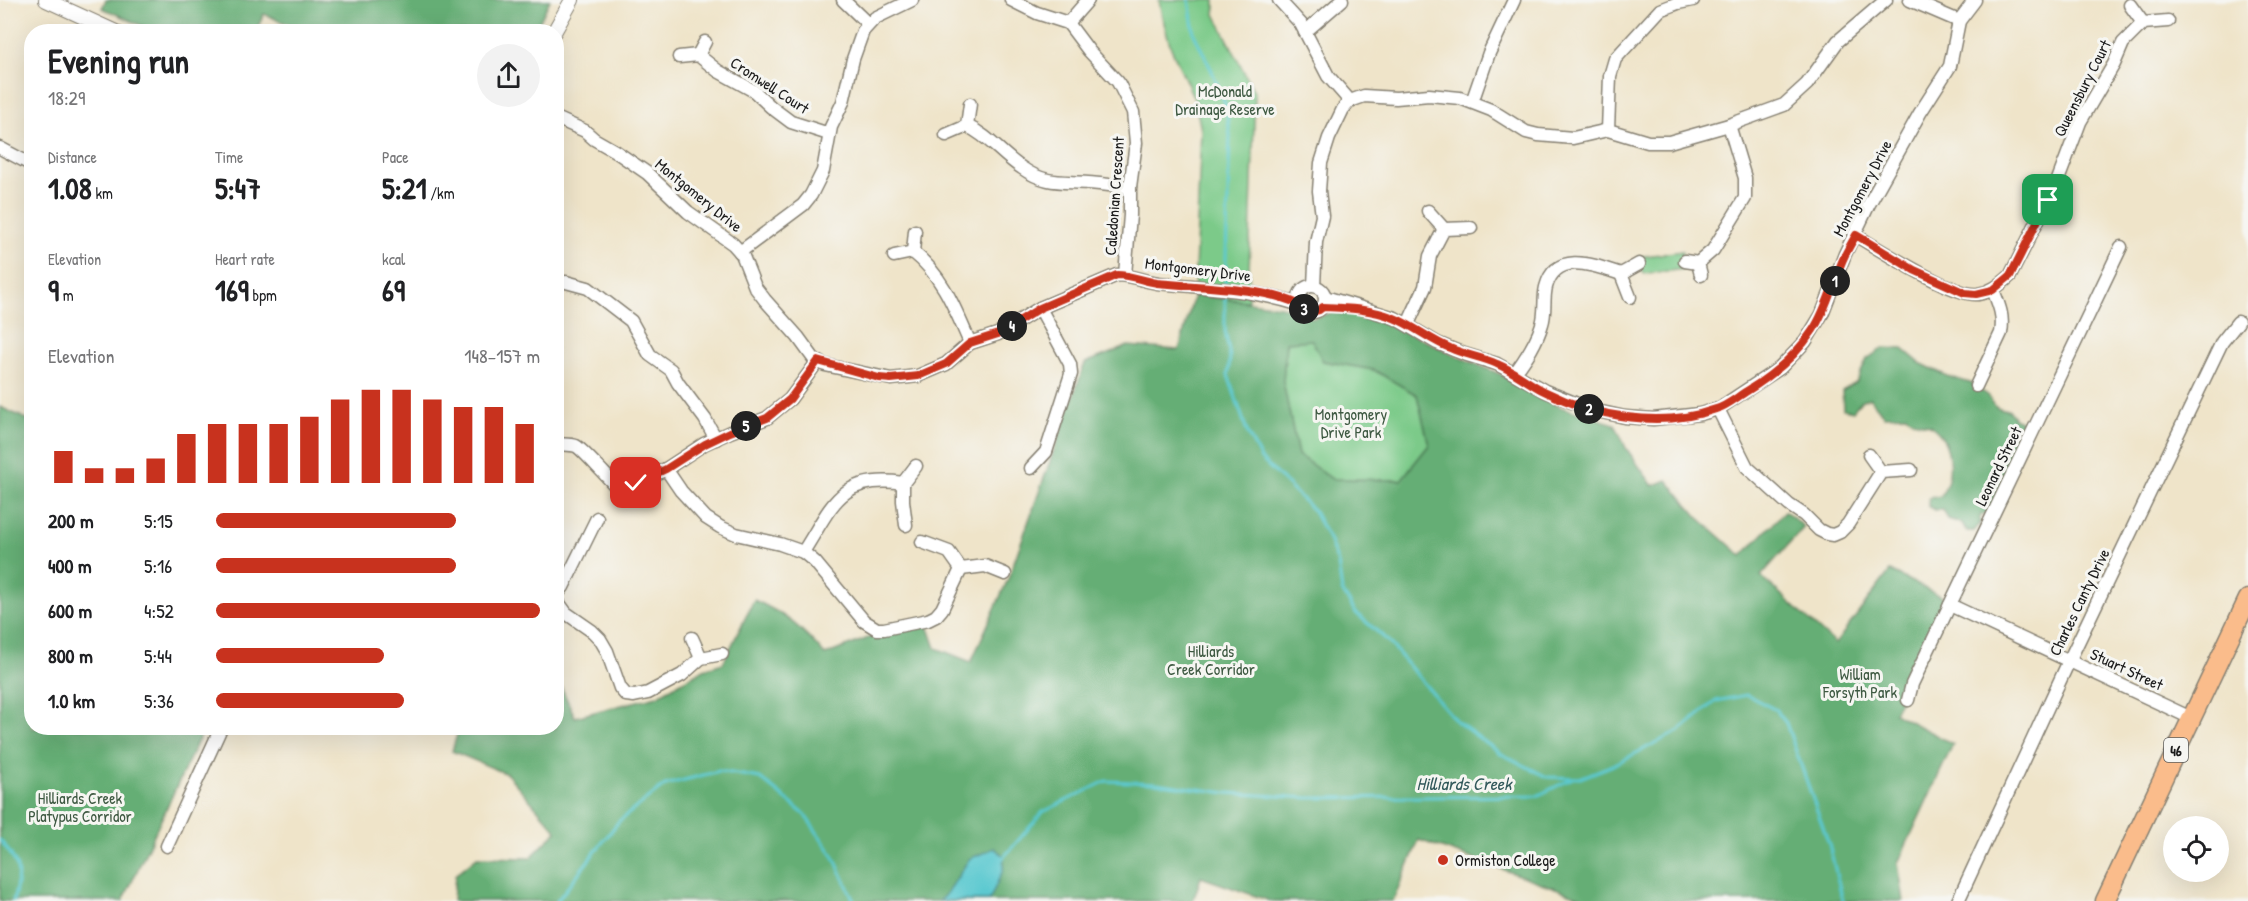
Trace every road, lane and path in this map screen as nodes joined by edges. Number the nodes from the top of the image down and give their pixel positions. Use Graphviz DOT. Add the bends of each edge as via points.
graph roads {
  1 [pos="46,0"];
  2 [pos="572,0"];
  3 [pos="843,0"];
  4 [pos="912,0"];
  5 [pos="1011,0"];
  6 [pos="1088,0"];
  7 [pos="1279,0"];
  8 [pos="1342,0"];
  9 [pos="1514,0"];
  10 [pos="1693,0"];
  11 [pos="1886,0"];
  12 [pos="1910,0"];
  13 [pos="1976,0"];
  14 [pos="2130,5"];
  15 [pos="1959,21"];
  16 [pos="2168,21"];
  17 [pos="1068,23"];
  18 [pos="2143,23"];
  19 [pos="98,24"];
  20 [pos="558,24"];
  21 [pos="868,24"];
  22 [pos="1305,32"];
  23 [pos="705,42"];
  24 [pos="698,55"];
  25 [pos="679,57"];
  26 [pos="1350,101"];
  27 [pos="1472,102"];
  28 [pos="970,104"];
  29 [pos="564,122"];
  30 [pos="1729,125"];
  31 [pos="967,126"];
  32 [pos="564,130"];
  33 [pos="1608,130"];
  34 [pos="830,134"];
  35 [pos="946,135"];
  36 [pos="594,139"];
  37 [pos="0,148"];
  38 [pos="24,161"];
  39 [pos="1130,187"];
  40 [pos="1428,212"];
  41 [pos="1471,228"];
  42 [pos="1444,229"];
  43 [pos="915,231"];
  44 [pos="1856,235"];
  45 [pos="2121,247"];
  46 [pos="740,252"];
  47 [pos="913,252"];
  48 [pos="894,256"];
  49 [pos="1639,264"];
  50 [pos="1695,267"];
  51 [pos="1621,274"];
  52 [pos="1125,275"];
  53 [pos="566,282"];
  54 [pos="1314,286"];
  55 [pos="1993,290"];
  56 [pos="1302,291"];
  57 [pos="1276,297"];
  58 [pos="1630,297"];
  59 [pos="1324,302"];
  60 [pos="1301,305"];
  61 [pos="1040,308"];
  62 [pos="2238,321"];
  63 [pos="1407,324"];
  64 [pos="970,343"];
  65 [pos="818,361"];
  66 [pos="1515,373"];
  67 [pos="1976,386"];
  68 [pos="1718,409"];
  69 [pos="716,439"];
  70 [pos="564,445"];
  71 [pos="1869,455"];
  72 [pos="916,466"];
  73 [pos="1032,468"];
  74 [pos="666,469"];
  75 [pos="1911,470"];
  76 [pos="1881,472"];
  77 [pos="903,483"];
  78 [pos="597,518"];
  79 [pos="906,525"];
  80 [pos="922,542"];
  81 [pos="803,552"];
  82 [pos="961,569"];
  83 [pos="1005,574"];
  84 [pos="564,585"];
  85 [pos="1950,605"];
  86 [pos="2246,607"];
  87 [pos="564,610"];
  88 [pos="692,638"];
  89 [pos="722,654"];
  90 [pos="701,658"];
  91 [pos="2069,661"];
  92 [pos="1908,700"];
  93 [pos="2191,718"];
  94 [pos="218,735"];
  95 [pos="167,846"];
  96 [pos="1958,901"];
  97 [pos="2105,901"];
  1 -- 19 [label="street"];
  2 -- 20 [label="street"];
  3 -- 21 [label="street"];
  4 -- 21 [label="street"];
  5 -- 17 [label="street"];
  6 -- 17 [label="street"];
  7 -- 22 [label="street"];
  8 -- 22 [label="street"];
  9 -- 27 [label="street"];
  10 -- 33 [label="street" via="1660,10 1615,59 1610,76"];
  11 -- 30 [label="street" via="1833,46 1793,98 1770,112"];
  12 -- 15 [label="street"];
  13 -- 15 [label="street, Montgomery Drive"];
  14 -- 18 [label="street"];
  15 -- 44 [label="street, Montgomery Drive" via="1950,66 1869,204"];
  16 -- 18 [label="street"];
  17 -- 39 [label="street, Caledonian Crescent" via="1118,82 1133,112 1136,143"];
  18 -- 55 [label="street, Queensbury Court" via="2123,43 2080,122 2058,180 2010,276"];
  21 -- 34 [label="street" via="856,46 843,102"];
  22 -- 26 [label="street" via="1328,76"];
  23 -- 24 [label="street"];
  24 -- 25 [label="street"];
  24 -- 34 [label="street, Cromwell Court" via="754,91 791,122"];
  26 -- 27 [label="street" via="1364,96 1429,95"];
  26 -- 54 [label="street" via="1329,138 1321,163 1322,216 1316,242"];
  27 -- 33 [label="street" via="1538,135 1573,138"];
  28 -- 31 [label="street"];
  29 -- 36 [label="street, Montgomery Drive"];
  30 -- 33 [label="street" via="1669,142 1648,142"];
  30 -- 50 [label="street" via="1745,178 1745,198 1713,250"];
  31 -- 35 [label="street"];
  31 -- 39 [label="street" via="989,139 1022,169 1045,180"];
  32 -- 36 [label="street, Montgomery Drive"];
  34 -- 46 [label="street" via="823,171 812,195"];
  36 -- 46 [label="street, Montgomery Drive" via="647,173 688,212"];
  37 -- 38 [label="street"];
  39 -- 52 [label="street, Caledonian Crescent"];
  40 -- 42 [label="street"];
  41 -- 42 [label="street"];
  42 -- 63 [label="street" via="1430,256 1425,287"];
  43 -- 47 [label="street"];
  44 -- 55 [label="street" via="1914,270 1965,293"];
  44 -- 68 [label="street, Montgomery Drive" via="1822,314 1805,342 1780,368"];
  45 -- 85 [label="street, Leonard Street"];
  46 -- 65 [label="street, Montgomery Drive" via="755,287"];
  47 -- 48 [label="street"];
  47 -- 64 [label="street" via="944,285"];
  49 -- 51 [label="street"];
  51 -- 58 [label="street"];
  51 -- 66 [label="street" via="1575,262 1557,270 1545,290 1543,322"];
  52 -- 57 [label="street, Montgomery Drive" via="1150,282"];
  52 -- 61 [label="street, Montgomery Drive" via="1098,282"];
  53 -- 69 [label="street" via="588,288 631,321 650,355 671,370"];
  54 -- 56 [label="street"];
  54 -- 59 [label="street" via="1319,288"];
  55 -- 67 [label="street" via="2002,314 2001,333"];
  56 -- 57 [label="street, Montgomery Drive"];
  56 -- 60 [label="street"];
  57 -- 60 [label="street, Montgomery Drive"];
  59 -- 60 [label="street" via="1319,310 1310,312"];
  59 -- 63 [label="street, Montgomery Drive"];
  61 -- 64 [label="street, Montgomery Drive" via="998,334"];
  61 -- 73 [label="street" via="1070,364 1071,374 1046,452"];
  62 -- 91 [label="street, Charles Canty Drive" via="2222,342"];
  63 -- 66 [label="street, Montgomery Drive" via="1437,343"];
  64 -- 65 [label="street, Montgomery Drive" via="946,364 905,378 879,378"];
  65 -- 69 [label="street" via="779,410"];
  66 -- 68 [label="street, Montgomery Drive" via="1559,398 1616,416 1667,418"];
  68 -- 76 [label="street" via="1747,467 1827,534 1840,532 1848,524"];
  69 -- 74 [label="street"];
  70 -- 74 [label="street" via="583,450 619,490"];
  71 -- 76 [label="street"];
  72 -- 77 [label="street"];
  74 -- 81 [label="street" via="693,506 720,527"];
  75 -- 76 [label="street"];
  77 -- 79 [label="street"];
  77 -- 81 [label="street" via="869,483 842,495 825,513"];
  78 -- 84 [label="street"];
  80 -- 82 [label="street" via="949,552"];
  81 -- 82 [label="street" via="864,621 884,629 936,616"];
  82 -- 83 [label="street" via="985,566"];
  85 -- 91 [label="street, Stuart Street"];
  85 -- 92 [label="street, Leonard Street"];
  86 -- 93 [label="main road, 46"];
  87 -- 90 [label="street" via="600,639 626,694 648,693 669,683"];
  88 -- 90 [label="street"];
  89 -- 90 [label="street"];
  91 -- 93 [label="street, Stuart Street"];
  91 -- 96 [label="street, Charles Canty Drive"];
  93 -- 97 [label="main road, 46"];
  94 -- 95 [label="street"];
}
